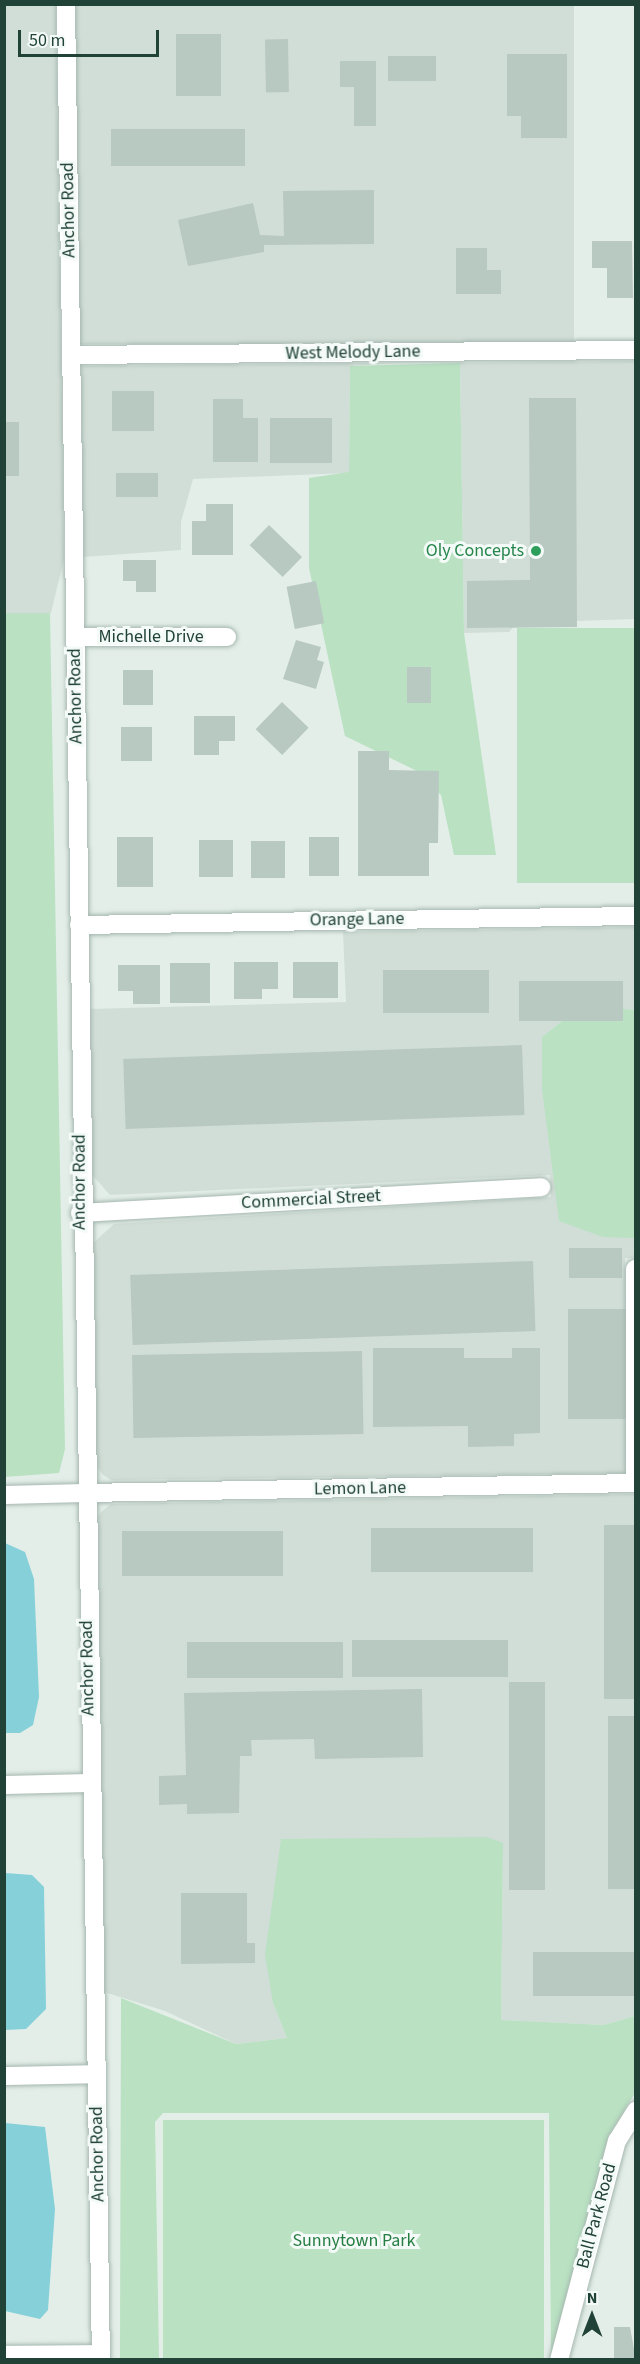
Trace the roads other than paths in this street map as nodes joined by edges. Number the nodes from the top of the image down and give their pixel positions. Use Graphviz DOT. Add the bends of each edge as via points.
graph roads {
  1 [pos="66,4"];
  2 [pos="636,350"];
  3 [pos="71,355"];
  4 [pos="75,637"];
  5 [pos="227,637"];
  6 [pos="636,916"];
  7 [pos="79,925"];
  8 [pos="541,1187"];
  9 [pos="80,1214"];
  10 [pos="635,1269"];
  11 [pos="635,1484"];
  12 [pos="85,1493"];
  13 [pos="4,1495"];
  14 [pos="90,1783"];
  15 [pos="4,1785"];
  16 [pos="96,2074"];
  17 [pos="4,2076"];
  18 [pos="636,2110"];
  19 [pos="4,2355"];
  20 [pos="101,2357"];
  21 [pos="559,2360"];
  1 -- 3 [label="street, Anchor Road"];
  2 -- 3 [label="street, West Melody Lane"];
  3 -- 4 [label="street, Anchor Road"];
  4 -- 5 [label="street, Michelle Drive"];
  4 -- 7 [label="street, Anchor Road"];
  6 -- 7 [label="street, Orange Lane"];
  7 -- 9 [label="street, Anchor Road"];
  8 -- 9 [label="street, Commercial Street"];
  9 -- 12 [label="street, Anchor Road"];
  10 -- 11 [label="street"];
  11 -- 12 [label="street, Lemon Lane"];
  12 -- 13 [label="street, Lemon Lane"];
  12 -- 14 [label="street, Anchor Road"];
  14 -- 15 [label="street"];
  14 -- 16 [label="street, Anchor Road"];
  16 -- 17 [label="street"];
  16 -- 20 [label="street, Anchor Road"];
  18 -- 21 [label="street, Ball Park Road" via="617,2141"];
  19 -- 20 [label="street"];
}
